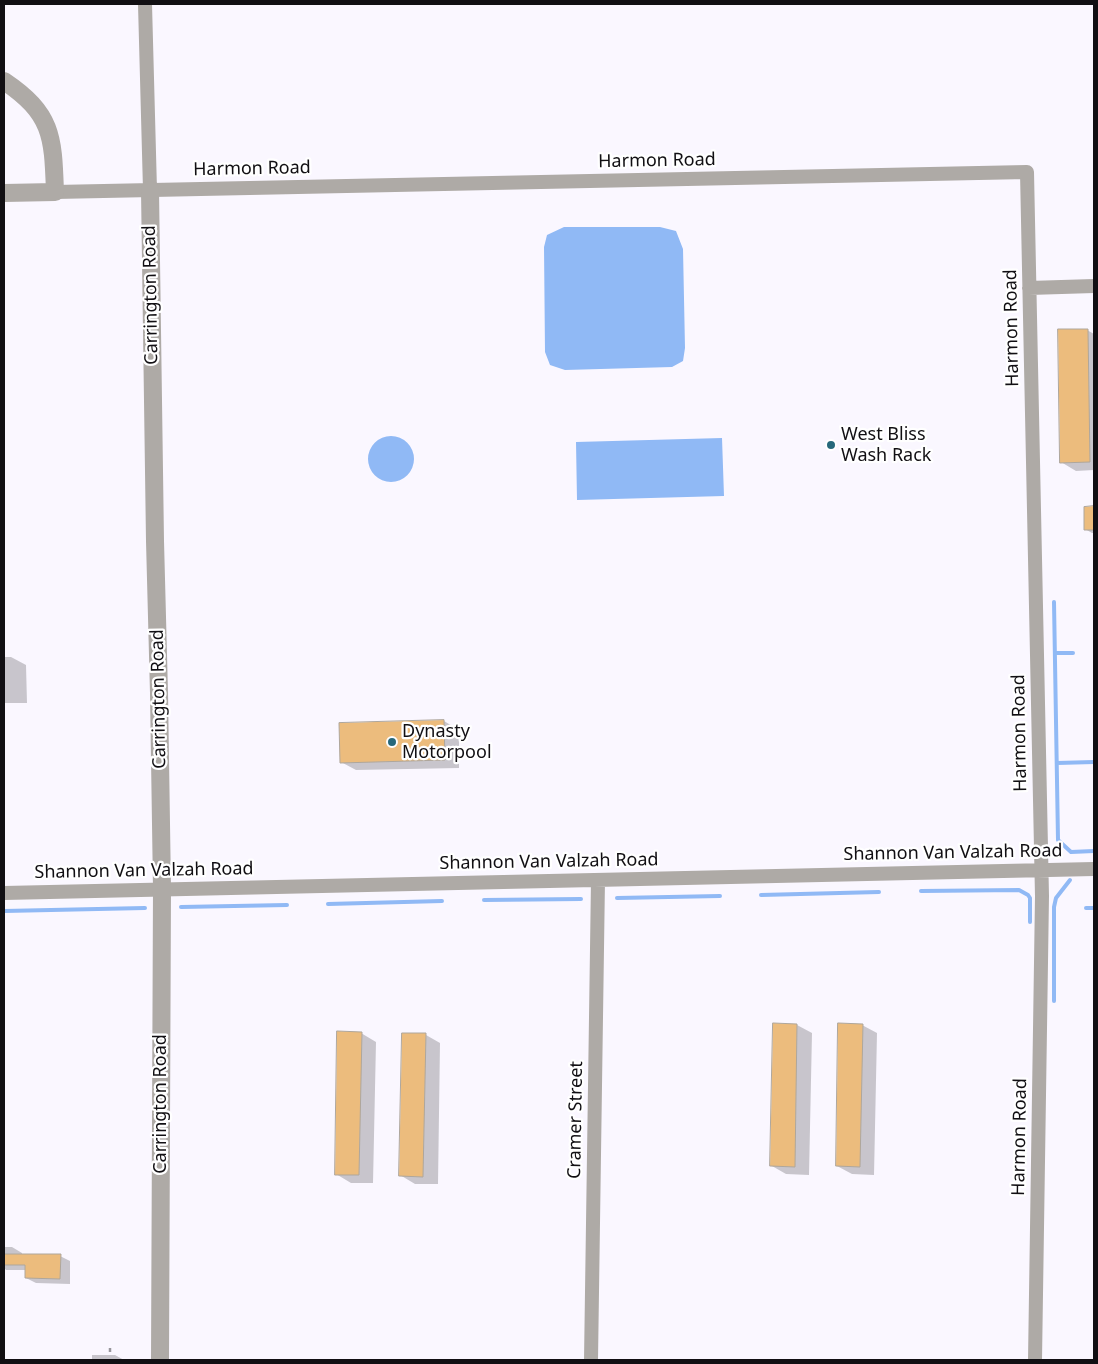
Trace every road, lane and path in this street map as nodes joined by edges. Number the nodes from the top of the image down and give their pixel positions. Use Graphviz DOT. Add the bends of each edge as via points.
graph roads {
  1 [pos="145,4"];
  2 [pos="4,81"];
  3 [pos="150,190"];
  4 [pos="55,192"];
  5 [pos="4,193"];
  6 [pos="1094,286"];
  7 [pos="1029,288"];
  8 [pos="1094,869"];
  9 [pos="1042,870"];
  10 [pos="598,880"];
  11 [pos="162,889"];
  12 [pos="4,893"];
  13 [pos="110,1348"];
  14 [pos="110,1353"];
  15 [pos="160,1360"];
  16 [pos="591,1360"];
  17 [pos="1034,1360"];
  1 -- 3 [label="street, Carrington Road"];
  2 -- 4 [label="street" via="32,104 47,126"];
  3 -- 4 [label="street"];
  3 -- 7 [label="street, Harmon Road" via="1027,172"];
  3 -- 11 [label="street, Carrington Road"];
  4 -- 5 [label="street"];
  6 -- 7 [label="street"];
  7 -- 9 [label="street, Harmon Road"];
  8 -- 9 [label="street, Shannon Van Valzah Road"];
  9 -- 10 [label="street, Shannon Van Valzah Road"];
  9 -- 17 [label="street, Harmon Road"];
  10 -- 11 [label="street, Shannon Van Valzah Road"];
  10 -- 16 [label="street, Cramer Street"];
  11 -- 12 [label="street, Shannon Van Valzah Road"];
  11 -- 15 [label="street, Carrington Road"];
  13 -- 14 [label="path"];
}
